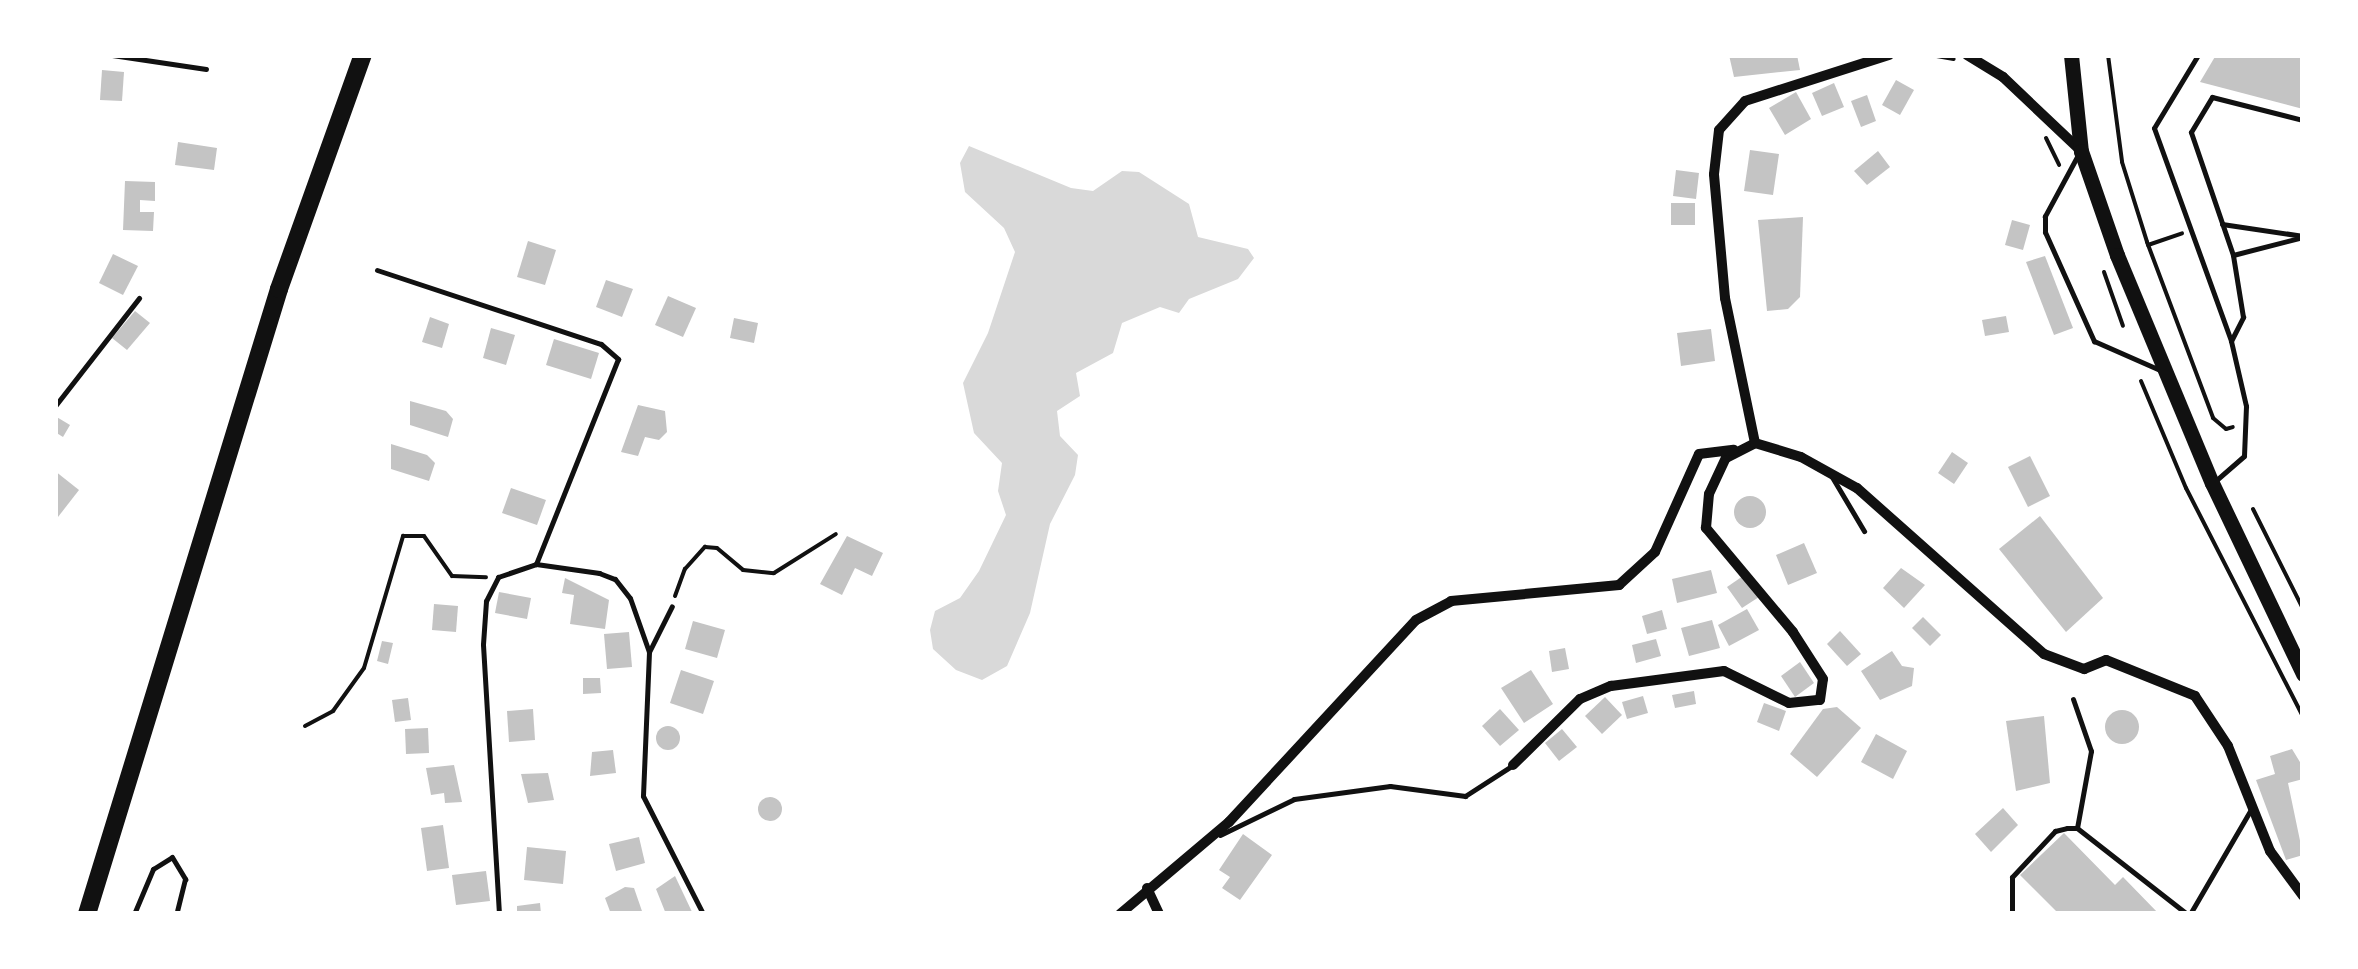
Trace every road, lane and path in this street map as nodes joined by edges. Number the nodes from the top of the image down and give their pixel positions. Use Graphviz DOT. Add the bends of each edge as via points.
graph roads {
  1 [pos="112,55"];
  2 [pos="363,55"];
  3 [pos="1889,55"];
  4 [pos="1968,55"];
  5 [pos="2072,55"];
  6 [pos="2108,55"];
  7 [pos="2198,55"];
  8 [pos="206,69"];
  9 [pos="2303,120"];
  10 [pos="2040,129"];
  11 [pos="2080,150"];
  12 [pos="2052,180"];
  13 [pos="2221,224"];
  14 [pos="2174,235"];
  15 [pos="2303,236"];
  16 [pos="2148,245"];
  17 [pos="2233,255"];
  18 [pos="377,270"];
  19 [pos="139,298"];
  20 [pos="2231,341"];
  21 [pos="2164,372"];
  22 [pos="2141,381"];
  23 [pos="55,406"];
  24 [pos="2236,424"];
  25 [pos="1755,443"];
  26 [pos="1735,450"];
  27 [pos="1828,470"];
  28 [pos="2212,483"];
  29 [pos="2253,509"];
  30 [pos="1864,531"];
  31 [pos="836,534"];
  32 [pos="536,564"];
  33 [pos="498,577"];
  34 [pos="672,606"];
  35 [pos="2303,609"];
  36 [pos="649,652"];
  37 [pos="2303,674"];
  38 [pos="2074,699"];
  39 [pos="2303,717"];
  40 [pos="306,726"];
  41 [pos="1513,765"];
  42 [pos="2253,807"];
  43 [pos="2078,828"];
  44 [pos="1200,849"];
  45 [pos="1147,888"];
  46 [pos="2303,896"];
  47 [pos="177,910"];
  48 [pos="87,914"];
  49 [pos="134,914"];
  50 [pos="498,914"];
  51 [pos="703,914"];
  52 [pos="1120,914"];
  53 [pos="1159,914"];
  54 [pos="2012,914"];
  55 [pos="2188,914"];
  1 -- 8 [label="lane"];
  2 -- 48 [label="highway" via="279,289"];
  3 -- 25 [label="street" via="1745,101 1719,130 1714,174 1725,298"];
  4 -- 11 [label="street" via="2004,77"];
  5 -- 11 [label="main road"];
  6 -- 16 [label="path" via="2122,162"];
  7 -- 20 [label="lane" via="2154,128"];
  9 -- 13 [label="lane" via="2208,99 2190,136"];
  10 -- 12 [label="path" via="2057,159"];
  11 -- 21 [label="main road"];
  11 -- 21 [label="lane" via="2045,216 2045,232 2094,340"];
  13 -- 15 [label="lane"];
  13 -- 17 [label="lane"];
  14 -- 16 [label="path"];
  15 -- 17 [label="lane"];
  16 -- 24 [label="path" via="2213,418 2226,429"];
  17 -- 20 [label="lane" via="2243,317"];
  18 -- 32 [label="lane" via="602,344 618,360"];
  19 -- 23 [label="lane"];
  20 -- 28 [label="lane" via="2248,445 2236,468"];
  21 -- 28 [label="main road"];
  22 -- 39 [label="path" via="2186,488"];
  25 -- 26 [label="street"];
  25 -- 27 [label="street"];
  26 -- 41 [label="street" via="1710,494 1706,528 1793,632 1823,680 1820,700 1789,703 1724,671 1611,686 1580,698"];
  26 -- 44 [label="street" via="1699,454 1655,552 1620,585 1451,600 1416,620"];
  27 -- 30 [label="lane"];
  27 -- 42 [label="street" via="1912,532 2044,654 2084,668 2106,660 2195,696 2228,746"];
  28 -- 37 [label="main road"];
  29 -- 35 [label="path"];
  31 -- 34 [label="path" via="774,573 742,570 717,548 706,547 685,569"];
  32 -- 33 [label="lane"];
  32 -- 36 [label="lane" via="570,565 615,579 630,598"];
  33 -- 40 [label="path" via="452,576 424,536 404,536 364,668 334,711"];
  33 -- 50 [label="lane" via="486,601 482,644"];
  34 -- 36 [label="lane"];
  36 -- 51 [label="lane" via="643,796"];
  38 -- 43 [label="lane" via="2091,750"];
  41 -- 44 [label="lane" via="1465,796 1390,786 1294,799"];
  42 -- 46 [label="street" via="2270,851"];
  42 -- 55 [label="lane"];
  43 -- 54 [label="lane" via="2054,831 2012,877"];
  43 -- 55 [label="lane"];
  44 -- 45 [label="street"];
  45 -- 52 [label="street"];
  45 -- 53 [label="street"];
  47 -- 49 [label="lane" via="185,879 172,857 153,869"];
}
